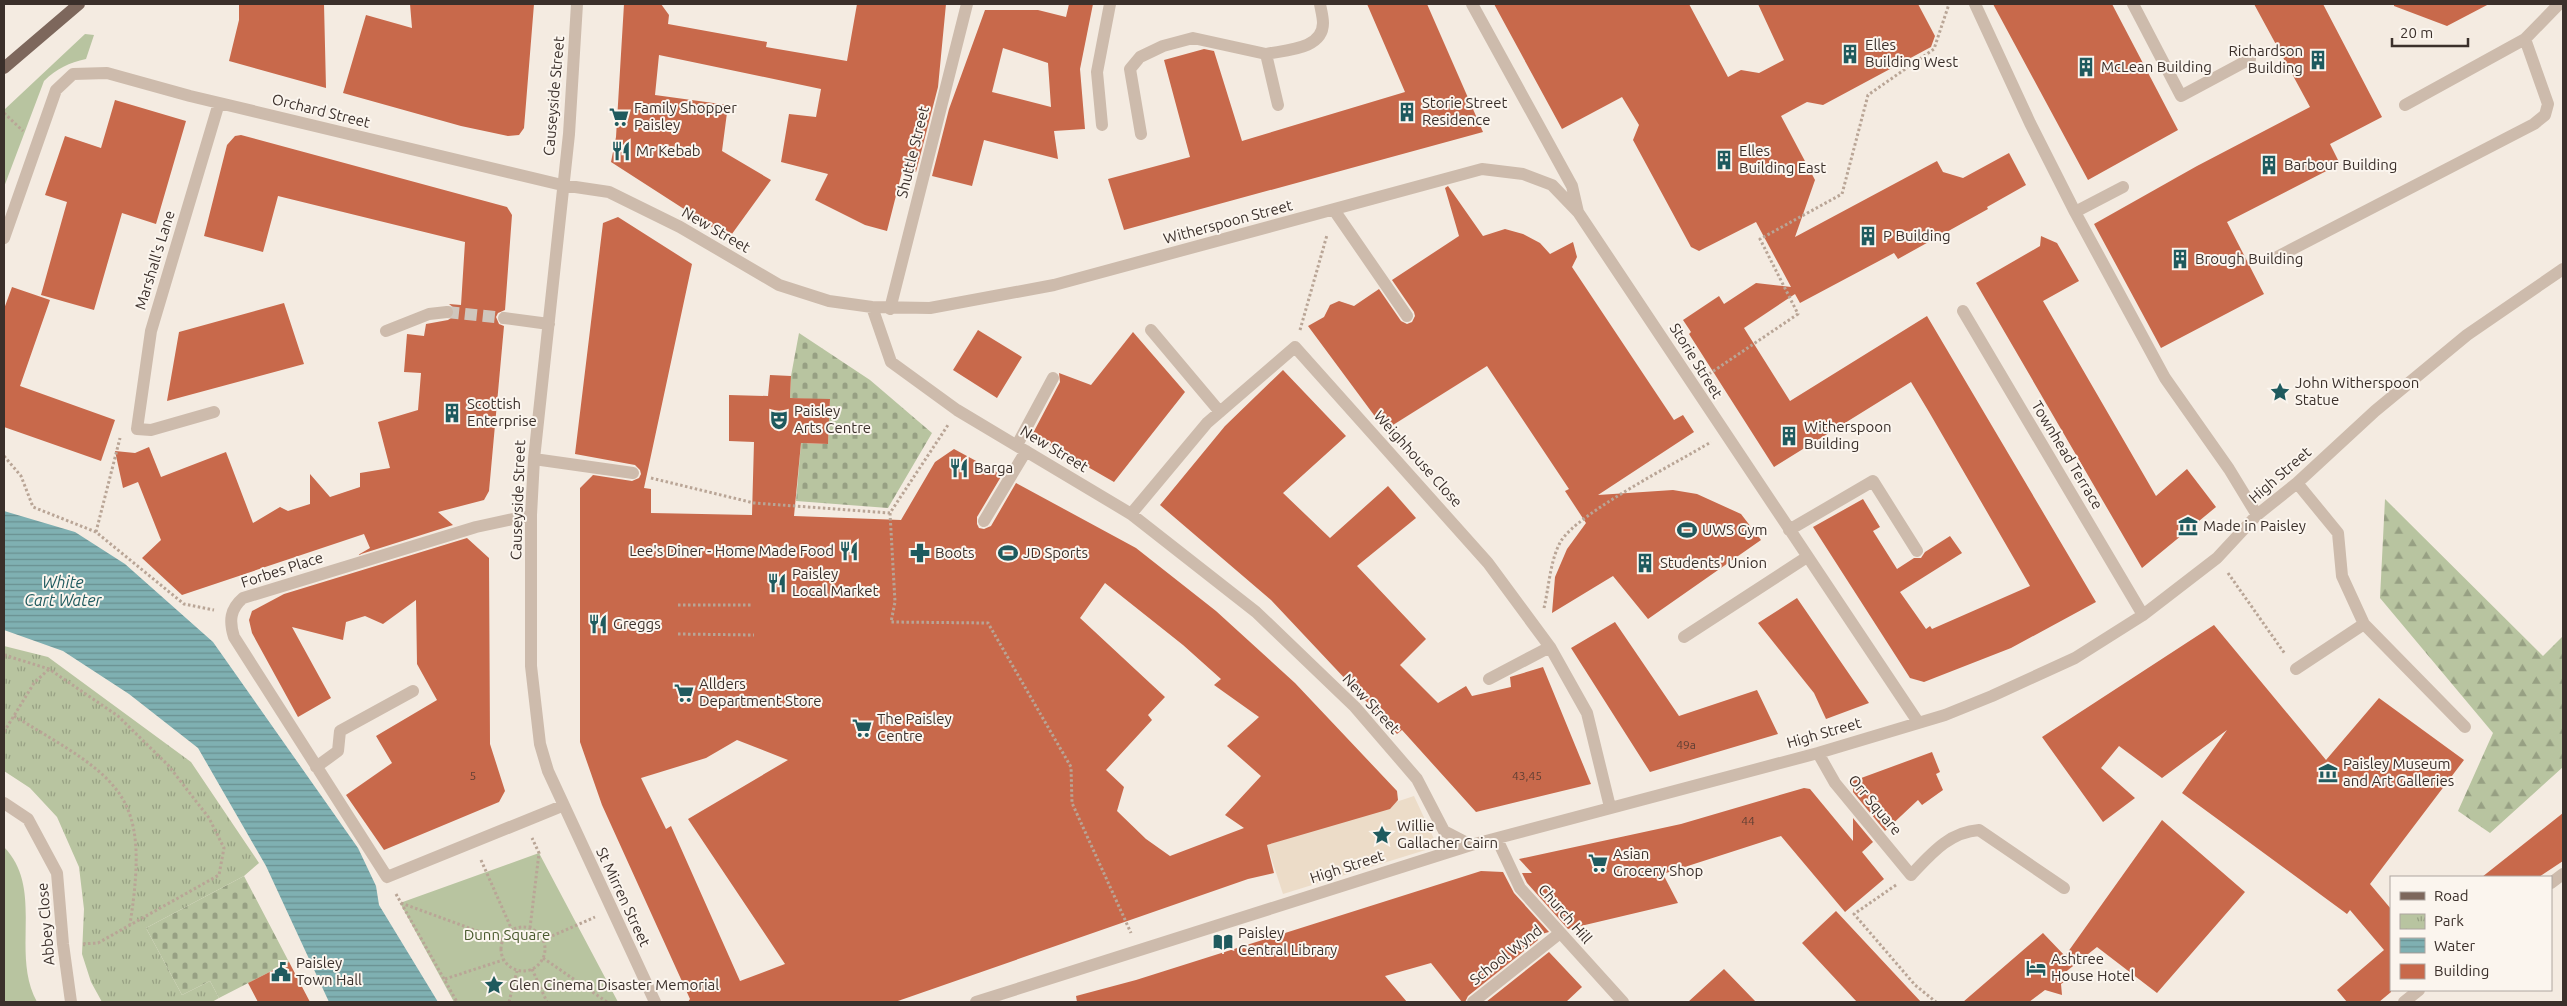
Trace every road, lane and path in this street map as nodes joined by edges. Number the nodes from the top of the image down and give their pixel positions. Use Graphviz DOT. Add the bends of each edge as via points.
graph roads {
  1 [pos="78,4"];
  2 [pos="577,4"];
  3 [pos="967,4"];
  4 [pos="1110,4"];
  5 [pos="1320,4"];
  6 [pos="1472,4"];
  7 [pos="1949,4"];
  8 [pos="1976,4"];
  9 [pos="2133,4"];
  10 [pos="2559,4"];
  11 [pos="2525,39"];
  12 [pos="1266,54"];
  13 [pos="2250,59"];
  14 [pos="4,68"];
  15 [pos="219,103"];
  16 [pos="1278,105"];
  17 [pos="2405,105"];
  18 [pos="1102,125"];
  19 [pos="1141,134"];
  20 [pos="562,186"];
  21 [pos="2123,187"];
  22 [pos="1334,210"];
  23 [pos="1578,212"];
  24 [pos="2075,212"];
  25 [pos="4,238"];
  26 [pos="2277,257"];
  27 [pos="2563,269"];
  28 [pos="872,307"];
  29 [pos="890,308"];
  30 [pos="1963,311"];
  31 [pos="447,312"];
  32 [pos="1407,316"];
  33 [pos="504,318"];
  34 [pos="549,324"];
  35 [pos="1151,330"];
  36 [pos="386,331"];
  37 [pos="1295,347"];
  38 [pos="1052,378"];
  39 [pos="1693,385"];
  40 [pos="957,410"];
  41 [pos="214,412"];
  42 [pos="1220,412"];
  43 [pos="137,429"];
  44 [pos="1724,434"];
  45 [pos="1022,448"];
  46 [pos="4,456"];
  47 [pos="534,459"];
  48 [pos="633,473"];
  49 [pos="2297,483"];
  50 [pos="890,513"];
  51 [pos="1131,514"];
  52 [pos="531,515"];
  53 [pos="2257,515"];
  54 [pos="984,521"];
  55 [pos="1789,530"];
  56 [pos="96,532"];
  57 [pos="1917,551"];
  58 [pos="1807,556"];
  59 [pos="2217,558"];
  60 [pos="752,605"];
  61 [pos="232,613"];
  62 [pos="2143,614"];
  63 [pos="2364,624"];
  64 [pos="1539,633"];
  65 [pos="678,634"];
  66 [pos="754,634"];
  67 [pos="1684,637"];
  68 [pos="1550,648"];
  69 [pos="4,655"];
  70 [pos="49,669"];
  71 [pos="2296,670"];
  72 [pos="1489,679"];
  73 [pos="413,691"];
  74 [pos="14,716"];
  75 [pos="1918,722"];
  76 [pos="2465,727"];
  77 [pos="4,732"];
  78 [pos="1818,753"];
  79 [pos="316,768"];
  80 [pos="4,803"];
  81 [pos="562,806"];
  82 [pos="1610,807"];
  83 [pos="1497,839"];
  84 [pos="472,842"];
  85 [pos="1470,846"];
  86 [pos="539,853"];
  87 [pos="1911,874"];
  88 [pos="2563,874"];
  89 [pos="2552,882"];
  90 [pos="2064,888"];
  91 [pos="611,910"];
  92 [pos="130,924"];
  93 [pos="530,928"];
  94 [pos="512,930"];
  95 [pos="1560,934"];
  96 [pos="502,940"];
  97 [pos="543,940"];
  98 [pos="62,944"];
  99 [pos="1138,950"];
  100 [pos="543,958"];
  101 [pos="503,960"];
  102 [pos="532,969"];
  103 [pos="517,971"];
  104 [pos="446,979"];
  105 [pos="2418,991"];
  106 [pos="71,1002"];
  107 [pos="457,1002"];
  108 [pos="509,1002"];
  109 [pos="547,1002"];
  110 [pos="607,1002"];
  111 [pos="655,1002"];
  112 [pos="976,1002"];
  113 [pos="1473,1002"];
  114 [pos="1623,1002"];
  115 [pos="1936,1002"];
  116 [pos="2404,1002"];
  1 -- 14 [label="main road"];
  2 -- 20 [label="street, Causeyside Street"];
  3 -- 29 [label="street, Shuttle Street"];
  4 -- 18 [label="street" via="1097,72"];
  5 -- 12 [label="street" via="1323,25 1318,37 1310,44"];
  6 -- 23 [label="street, Storie Street" via="1572,186"];
  7 -- 39 [label="path" via="1934,49 1868,95 1842,194 1760,239 1798,314"];
  8 -- 24 [label="street"];
  9 -- 13 [label="street" via="2181,96"];
  10 -- 11 [label="street"];
  11 -- 17 [label="street"];
  11 -- 26 [label="street" via="2548,104 2545,115 2534,124"];
  12 -- 16 [label="street"];
  12 -- 19 [label="street" via="1193,38 1163,46 1140,57 1130,69"];
  15 -- 20 [label="street, Orchard Street"];
  15 -- 25 [label="street, Orchard Street" via="107,72 73,74 56,90"];
  15 -- 43 [label="street, Marshall's Lane" via="151,331"];
  20 -- 28 [label="street, New Street" via="609,192 680,227 779,285 830,301"];
  20 -- 34 [label="street, Causeyside Street"];
  21 -- 24 [label="street"];
  22 -- 23 [label="street, Witherspoon Street" via="1482,170 1522,174 1552,185"];
  22 -- 29 [label="street, Witherspoon Street" via="1054,285 930,308"];
  22 -- 32 [label="street"];
  22 -- 37 [label="path"];
  23 -- 39 [label="street, Storie Street"];
  24 -- 53 [label="street" via="2165,378"];
  27 -- 49 [label="street, High Street" via="2467,335 2374,411"];
  28 -- 29 [label="street, Witherspoon Street"];
  28 -- 40 [label="street, New Street" via="891,362"];
  30 -- 62 [label="street, Townhead Terrace"];
  31 -- 36 [label="street" via="429,314"];
  33 -- 34 [label="street"];
  34 -- 47 [label="street, Causeyside Street"];
  35 -- 42 [label="street"];
  37 -- 42 [label="street"];
  37 -- 64 [label="street, Weighhouse Close" via="1488,563"];
  38 -- 45 [label="street"];
  39 -- 44 [label="street, Storie Street"];
  40 -- 45 [label="street, New Street"];
  40 -- 50 [label="path"];
  41 -- 43 [label="street" via="152,430"];
  42 -- 51 [label="street" via="1207,423"];
  43 -- 56 [label="path" via="120,436"];
  44 -- 55 [label="street, Storie Street"];
  44 -- 64 [label="path" via="1588,516 1561,541"];
  45 -- 51 [label="street, New Street"];
  45 -- 54 [label="street"];
  46 -- 56 [label="path" via="21,476 33,507"];
  47 -- 48 [label="street"];
  47 -- 52 [label="street, Causeyside Street"];
  48 -- 50 [label="path" via="754,503"];
  49 -- 53 [label="street, High Street"];
  49 -- 63 [label="street" via="2338,533 2342,576"];
  50 -- 99 [label="path" via="895,602 892,622 988,623 1071,767 1072,803"];
  51 -- 85 [label="street, New Street" via="1256,612 1348,701 1417,780 1444,830"];
  52 -- 61 [label="street, Forbes Place" via="476,526 243,598"];
  52 -- 81 [label="street, Causeyside Street" via="532,676 540,744"];
  53 -- 59 [label="street, High Street"];
  55 -- 57 [label="street" via="1873,481"];
  55 -- 58 [label="street, Storie Street"];
  56 -- 61 [label="path" via="184,604"];
  58 -- 67 [label="street"];
  58 -- 75 [label="street, Storie Street"];
  59 -- 62 [label="street, High Street"];
  59 -- 71 [label="path"];
  60 -- 60 [label="path" via="697,605 678,604"];
  61 -- 79 [label="street" via="230,626 234,637"];
  62 -- 75 [label="street, High Street" via="2075,658 1953,712"];
  63 -- 71 [label="street"];
  63 -- 76 [label="street"];
  64 -- 68 [label="street, Weighhouse Close"];
  65 -- 66 [label="path"];
  68 -- 72 [label="street"];
  68 -- 82 [label="street, Weighhouse Close" via="1586,713"];
  69 -- 70 [label="path"];
  70 -- 74 [label="path" via="34,683"];
  70 -- 92 [label="path" via="118,716 168,765 209,818 224,848 219,875"];
  73 -- 79 [label="street" via="340,731 338,751"];
  74 -- 77 [label="path"];
  74 -- 92 [label="path" via="80,756 118,789 128,807 136,846"];
  75 -- 78 [label="street, High Street"];
  78 -- 82 [label="street, High Street"];
  78 -- 87 [label="street, Orr Square" via="1835,783"];
  79 -- 84 [label="street" via="387,877"];
  80 -- 98 [label="street, Abbey Close" via="28,819 57,873"];
  81 -- 84 [label="street"];
  81 -- 91 [label="street, St Mirren Street"];
  82 -- 83 [label="street, High Street"];
  83 -- 85 [label="street, High Street"];
  83 -- 95 [label="street, Church Hill" via="1520,888"];
  84 -- 94 [label="path"];
  85 -- 99 [label="street, High Street"];
  86 -- 93 [label="path"];
  87 -- 90 [label="street" via="1941,844 1964,831 1979,830"];
  87 -- 115 [label="path" via="1854,914 1915,986"];
  88 -- 89 [label="street"];
  91 -- 97 [label="path"];
  91 -- 111 [label="street, St Mirren Street"];
  92 -- 98 [label="path" via="98,943"];
  93 -- 94 [label="path"];
  93 -- 97 [label="path"];
  94 -- 96 [label="path"];
  95 -- 113 [label="street, School Wynd"];
  95 -- 114 [label="street, Church Hill"];
  96 -- 101 [label="path"];
  96 -- 104 [label="path" via="400,903"];
  97 -- 100 [label="path"];
  98 -- 106 [label="street, Abbey Close"];
  99 -- 112 [label="street, High Street"];
  100 -- 102 [label="path"];
  100 -- 110 [label="path"];
  101 -- 103 [label="path"];
  101 -- 104 [label="path"];
  102 -- 103 [label="path"];
  102 -- 109 [label="path"];
  103 -- 108 [label="path"];
  104 -- 107 [label="path"];
  105 -- 116 [label="street"];
}
